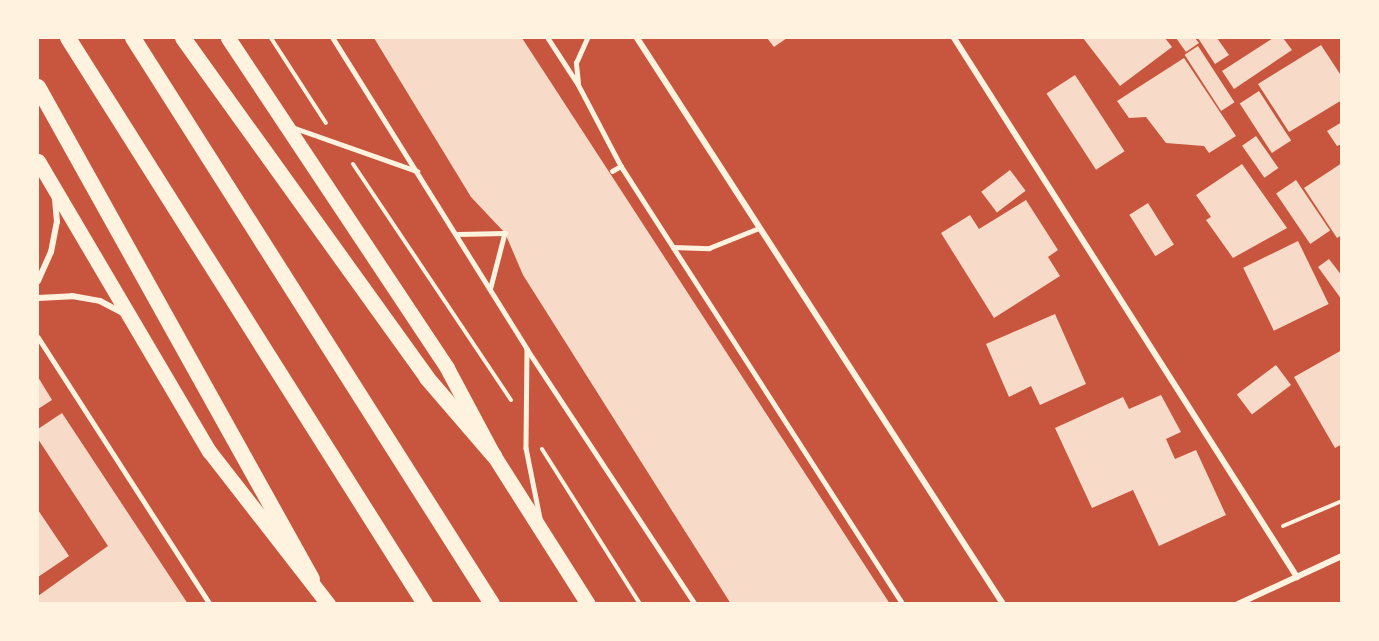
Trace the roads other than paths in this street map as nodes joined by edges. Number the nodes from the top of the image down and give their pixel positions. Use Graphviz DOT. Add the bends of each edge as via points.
graph roads {
  1 [pos="68,38"];
  2 [pos="133,38"];
  3 [pos="183,38"];
  4 [pos="228,38"];
  5 [pos="333,38"];
  6 [pos="548,38"];
  7 [pos="587,38"];
  8 [pos="637,38"];
  9 [pos="954,38"];
  10 [pos="578,84"];
  11 [pos="38,87"];
  12 [pos="287,125"];
  13 [pos="38,160"];
  14 [pos="621,166"];
  15 [pos="612,171"];
  16 [pos="419,172"];
  17 [pos="54,191"];
  18 [pos="759,228"];
  19 [pos="458,234"];
  20 [pos="673,247"];
  21 [pos="38,281"];
  22 [pos="491,287"];
  23 [pos="38,298"];
  24 [pos="125,314"];
  25 [pos="38,337"];
  26 [pos="527,349"];
  27 [pos="494,456"];
  28 [pos="544,536"];
  29 [pos="1341,556"];
  30 [pos="1298,577"];
  31 [pos="312,579"];
  32 [pos="210,603"];
  33 [pos="328,603"];
  34 [pos="425,603"];
  35 [pos="492,603"];
  36 [pos="588,603"];
  37 [pos="695,603"];
  38 [pos="903,603"];
  39 [pos="1003,603"];
  40 [pos="1238,603"];
  1 -- 34 [label="highway"];
  2 -- 35 [label="highway"];
  3 -- 27 [label="highway" via="427,378"];
  4 -- 12 [label="main road"];
  5 -- 16 [label="lane"];
  6 -- 10 [label="lane"];
  7 -- 10 [label="lane" via="576,63"];
  8 -- 18 [label="street"];
  9 -- 30 [label="street"];
  10 -- 14 [label="lane"];
  11 -- 31 [label="highway"];
  12 -- 16 [label="lane"];
  12 -- 27 [label="main road" via="447,368"];
  13 -- 17 [label="main road"];
  14 -- 15 [label="lane"];
  14 -- 20 [label="lane"];
  16 -- 19 [label="lane"];
  17 -- 21 [label="street" via="57,222 51,252"];
  17 -- 24 [label="main road"];
  18 -- 20 [label="lane" via="709,248"];
  18 -- 39 [label="street"];
  19 -- 22 [label="lane"];
  19 -- 22 [label="lane" via="505,233"];
  20 -- 38 [label="lane"];
  22 -- 26 [label="lane"];
  23 -- 24 [label="street" via="72,296 99,301"];
  24 -- 31 [label="main road" via="209,451"];
  25 -- 32 [label="lane"];
  26 -- 28 [label="lane" via="525,420 530,472"];
  26 -- 37 [label="lane"];
  27 -- 28 [label="main road"];
  28 -- 36 [label="main road"];
  29 -- 30 [label="street"];
  30 -- 40 [label="street"];
  31 -- 33 [label="main road"];
}
